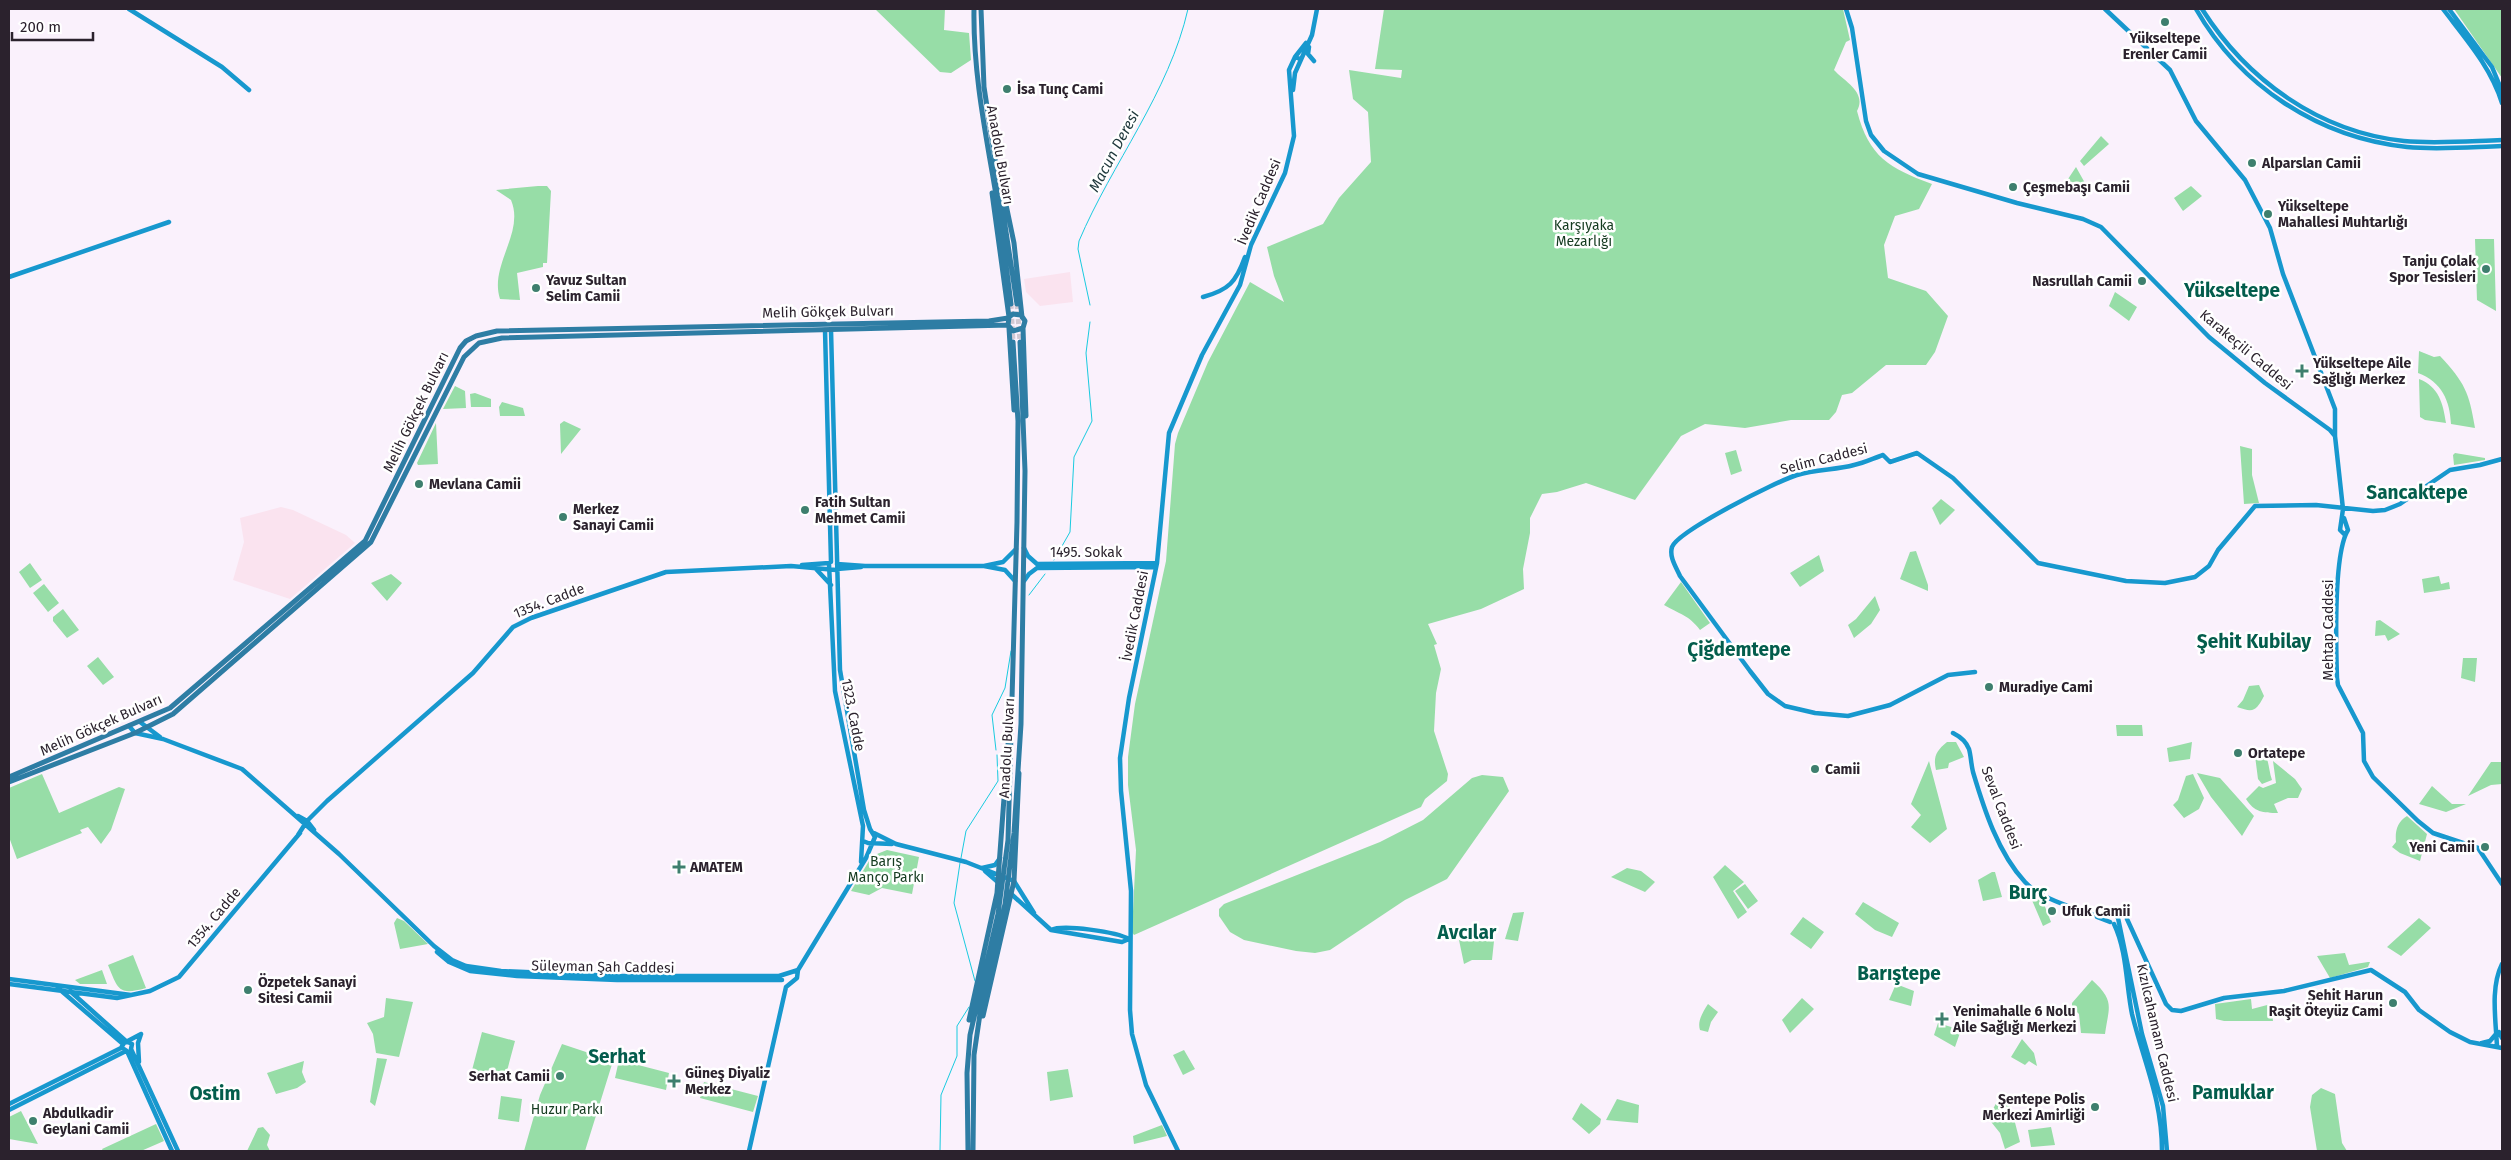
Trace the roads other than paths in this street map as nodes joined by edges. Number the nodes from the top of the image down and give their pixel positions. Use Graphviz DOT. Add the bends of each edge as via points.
graph roads {
  1 [pos="130,9"];
  2 [pos="974,9"];
  3 [pos="981,9"];
  4 [pos="1317,9"];
  5 [pos="1846,9"];
  6 [pos="2104,9"];
  7 [pos="2196,9"];
  8 [pos="2202,9"];
  9 [pos="2443,9"];
  10 [pos="2449,9"];
  11 [pos="1315,26"];
  12 [pos="1312,35"];
  13 [pos="1298,58"];
  14 [pos="1314,61"];
  15 [pos="249,90"];
  16 [pos="2502,90"];
  17 [pos="2502,103"];
  18 [pos="2502,136"];
  19 [pos="2500,140"];
  20 [pos="2502,146"];
  21 [pos="169,222"];
  22 [pos="1249,252"];
  23 [pos="9,277"];
  24 [pos="1204,297"];
  25 [pos="1014,305"];
  26 [pos="1022,317"];
  27 [pos="1009,318"];
  28 [pos="828,323"];
  29 [pos="1008,327"];
  30 [pos="1023,328"];
  31 [pos="618,329"];
  32 [pos="828,330"];
  33 [pos="841,330"];
  34 [pos="618,335"];
  35 [pos="831,341"];
  36 [pos="1011,341"];
  37 [pos="1022,341"];
  38 [pos="2334,436"];
  39 [pos="2502,459"];
  40 [pos="832,475"];
  41 [pos="829,493"];
  42 [pos="836,494"];
  43 [pos="829,507"];
  44 [pos="837,507"];
  45 [pos="2343,511"];
  46 [pos="1017,547"];
  47 [pos="1024,548"];
  48 [pos="830,554"];
  49 [pos="821,564"];
  50 [pos="1157,565"];
  51 [pos="791,566"];
  52 [pos="834,566"];
  53 [pos="984,566"];
  54 [pos="1051,566"];
  55 [pos="814,568"];
  56 [pos="1016,582"];
  57 [pos="1023,583"];
  58 [pos="832,585"];
  59 [pos="834,670"];
  60 [pos="840,670"];
  61 [pos="1974,672"];
  62 [pos="842,690"];
  63 [pos="835,691"];
  64 [pos="140,722"];
  65 [pos="129,726"];
  66 [pos="145,727"];
  67 [pos="1012,727"];
  68 [pos="135,733"];
  69 [pos="1953,733"];
  70 [pos="164,739"];
  71 [pos="1018,752"];
  72 [pos="9,777"];
  73 [pos="9,782"];
  74 [pos="307,824"];
  75 [pos="864,832"];
  76 [pos="873,832"];
  77 [pos="863,841"];
  78 [pos="1010,841"];
  79 [pos="872,842"];
  80 [pos="896,844"];
  81 [pos="1001,858"];
  82 [pos="861,863"];
  83 [pos="981,868"];
  84 [pos="999,875"];
  85 [pos="1014,881"];
  86 [pos="998,882"];
  87 [pos="2502,884"];
  88 [pos="1011,894"];
  89 [pos="1002,903"];
  90 [pos="1034,913"];
  91 [pos="2114,921"];
  92 [pos="1129,939"];
  93 [pos="2502,964"];
  94 [pos="798,970"];
  95 [pos="780,978"];
  96 [pos="9,979"];
  97 [pos="9,984"];
  98 [pos="60,987"];
  99 [pos="786,987"];
  100 [pos="69,990"];
  101 [pos="85,993"];
  102 [pos="114,995"];
  103 [pos="82,1001"];
  104 [pos="977,1030"];
  105 [pos="2498,1033"];
  106 [pos="141,1034"];
  107 [pos="970,1035"];
  108 [pos="2502,1038"];
  109 [pos="125,1043"];
  110 [pos="2476,1043"];
  111 [pos="2500,1048"];
  112 [pos="129,1050"];
  113 [pos="140,1069"];
  114 [pos="48,1084"];
  115 [pos="52,1089"];
  116 [pos="9,1104"];
  117 [pos="9,1110"];
  118 [pos="172,1151"];
  119 [pos="178,1151"];
  120 [pos="748,1151"];
  121 [pos="968,1151"];
  122 [pos="973,1151"];
  123 [pos="1178,1151"];
  124 [pos="2162,1151"];
  125 [pos="2167,1151"];
  1 -- 15 [label="main road" via="222,67"];
  2 -- 25 [label="main road, Anadolu Bulvarı" via="978,97 992,175 993,199"];
  3 -- 25 [label="main road, Anadolu Bulvarı" via="984,87 999,178 1008,207"];
  4 -- 11 [label="main road, İvedik Caddesi"];
  5 -- 38 [label="main road, Karakeçili Caddesi" via="1852,28 1866,121 1871,135 1884,150 1921,175 2095,224 2209,338"];
  6 -- 38 [label="main road, Mehtap Caddesi" via="2170,70 2196,121 2232,162 2254,198 2270,228 2283,274 2334,403"];
  7 -- 20 [label="main road" via="2214,38 2244,70 2273,96 2311,120 2357,138 2404,146"];
  8 -- 19 [label="main road" via="2217,33 2272,88 2321,119 2402,141"];
  9 -- 17 [label="main road" via="2478,55"];
  10 -- 16 [label="main road" via="2492,67"];
  11 -- 12 [label="main road, İvedik Caddesi"];
  11 -- 13 [label="main road, İvedik Caddesi"];
  12 -- 13 [label="main road, İvedik Caddesi"];
  12 -- 14 [label="main road" via="1308,54"];
  13 -- 22 [label="main road, İvedik Caddesi" via="1292,72 1295,125 1291,157"];
  18 -- 19 [label="main road"];
  21 -- 23 [label="main road"];
  22 -- 24 [label="main road" via="1239,273 1225,290"];
  22 -- 50 [label="main road, İvedik Caddesi" via="1240,285 1202,355 1169,433"];
  25 -- 26 [label="main road"];
  25 -- 27 [label="main road"];
  26 -- 27 [label="main road" via="1016,314"];
  26 -- 30 [label="main road"];
  27 -- 28 [label="main road, Melih Gökçek Bulvarı"];
  27 -- 29 [label="main road"];
  28 -- 31 [label="main road, Melih Gökçek Bulvarı"];
  28 -- 32 [label="main road"];
  29 -- 30 [label="main road" via="1016,331"];
  29 -- 33 [label="main road, Melih Gökçek Bulvarı"];
  29 -- 36 [label="main road, Anadolu Bulvarı"];
  30 -- 37 [label="main road, Anadolu Bulvarı"];
  31 -- 34 [label="main road"];
  31 -- 64 [label="main road, Melih Gökçek Bulvarı" via="492,332 466,341 446,375 366,539 193,690 170,708"];
  32 -- 33 [label="main road, Melih Gökçek Bulvarı"];
  32 -- 34 [label="main road, Melih Gökçek Bulvarı"];
  32 -- 35 [label="main road"];
  32 -- 40 [label="main road, 1323. Cadde"];
  33 -- 35 [label="main road"];
  34 -- 66 [label="main road, Melih Gökçek Bulvarı" via="497,339 472,347 464,357 371,542 199,693 173,714"];
  35 -- 40 [label="main road"];
  36 -- 37 [label="main road" via="1018,334"];
  36 -- 46 [label="main road, Anadolu Bulvarı" via="1018,421"];
  37 -- 47 [label="main road, Anadolu Bulvarı" via="1027,409 1024,432"];
  38 -- 45 [label="main road, Mehtap Caddesi"];
  39 -- 45 [label="main road" via="2450,470 2400,504 2385,510"];
  40 -- 41 [label="main road, 1323. Cadde"];
  40 -- 42 [label="main road"];
  41 -- 42 [label="main road"];
  41 -- 43 [label="main road, 1323. Cadde"];
  42 -- 44 [label="main road"];
  43 -- 44 [label="main road"];
  43 -- 48 [label="main road, 1323. Cadde"];
  44 -- 52 [label="main road"];
  45 -- 61 [label="main road, Selim Caddesi" via="2316,505 2255,506 2203,572 2174,582 2141,583 2038,563 1953,478 1917,453 1894,462 1884,455 1854,465 1799,474 1775,483 1695,528 1672,547 1672,560 1680,576 1768,694 1785,706 1815,714 1848,716 1890,705 1948,675"];
  45 -- 87 [label="main road, Mehtap Caddesi" via="2344,526 2348,530 2343,533 2336,597 2337,678 2363,733 2364,761 2381,786 2433,833 2478,848"];
  46 -- 53 [label="main road" via="1007,560"];
  46 -- 56 [label="main road, Anadolu Bulvarı"];
  47 -- 54 [label="main road, 1495. Sokak" via="1037,564"];
  47 -- 57 [label="main road, Anadolu Bulvarı"];
  48 -- 49 [label="main road"];
  48 -- 52 [label="main road, 1323. Cadde"];
  49 -- 51 [label="main road"];
  49 -- 52 [label="main road"];
  50 -- 54 [label="main road, 1495. Sokak"];
  50 -- 92 [label="main road, İvedik Caddesi" via="1129,698 1120,765 1131,891"];
  51 -- 55 [label="main road, 1354. Cadde"];
  51 -- 74 [label="main road, 1354. Cadde" via="666,572 513,626 473,673"];
  52 -- 53 [label="main road"];
  52 -- 55 [label="main road, 1354. Cadde"];
  52 -- 58 [label="main road, 1323. Cadde"];
  52 -- 60 [label="main road"];
  53 -- 56 [label="main road" via="1001,568"];
  54 -- 57 [label="main road, 1495. Sokak" via="1033,570"];
  55 -- 58 [label="main road"];
  56 -- 67 [label="main road, Anadolu Bulvarı"];
  57 -- 71 [label="main road, Anadolu Bulvarı"];
  58 -- 59 [label="main road, 1323. Cadde"];
  59 -- 60 [label="main road"];
  59 -- 63 [label="main road, 1323. Cadde"];
  60 -- 62 [label="main road"];
  62 -- 63 [label="main road"];
  62 -- 76 [label="main road" via="864,810"];
  63 -- 75 [label="main road, 1323. Cadde"];
  64 -- 65 [label="main road, Melih Gökçek Bulvarı"];
  64 -- 66 [label="main road"];
  65 -- 68 [label="main road"];
  65 -- 72 [label="main road, Melih Gökçek Bulvarı"];
  66 -- 68 [label="main road, Melih Gökçek Bulvarı"];
  66 -- 70 [label="main road"];
  67 -- 78 [label="main road, Anadolu Bulvarı"];
  67 -- 81 [label="main road" via="1007,754"];
  68 -- 70 [label="main road"];
  68 -- 73 [label="main road, Melih Gökçek Bulvarı"];
  69 -- 91 [label="main road, Seval Caddesi" via="1962,738 1968,749 1973,771 2007,859 2027,884 2089,914"];
  70 -- 74 [label="main road" via="242,769"];
  71 -- 78 [label="main road, Anadolu Bulvarı"];
  71 -- 85 [label="main road"];
  74 -- 95 [label="main road, Süleyman Şah Caddesi" via="449,962 482,973 580,979"];
  74 -- 102 [label="main road, 1354. Cadde" via="179,977 134,996"];
  75 -- 76 [label="main road"];
  75 -- 77 [label="main road"];
  76 -- 79 [label="main road"];
  76 -- 80 [label="main road"];
  77 -- 79 [label="main road"];
  77 -- 82 [label="main road"];
  78 -- 89 [label="main road, Anadolu Bulvarı"];
  79 -- 80 [label="main road"];
  79 -- 82 [label="main road"];
  80 -- 83 [label="main road"];
  81 -- 83 [label="main road" via="995,865"];
  81 -- 84 [label="main road"];
  82 -- 94 [label="main road"];
  83 -- 84 [label="main road"];
  83 -- 86 [label="main road"];
  84 -- 85 [label="main road"];
  84 -- 86 [label="main road"];
  85 -- 88 [label="main road"];
  85 -- 90 [label="main road"];
  86 -- 88 [label="main road"];
  86 -- 107 [label="main road" via="970,1012"];
  88 -- 90 [label="main road"];
  88 -- 104 [label="main road"];
  89 -- 104 [label="main road, Anadolu Bulvarı"];
  89 -- 107 [label="main road, Anadolu Bulvarı"];
  90 -- 92 [label="main road" via="1052,930 1090,933 1122,942"];
  91 -- 110 [label="main road, Seval Caddesi" via="2131,922 2166,1004 2172,1010 2181,1011 2224,998 2284,991 2371,970 2404,992 2433,1021"];
  91 -- 124 [label="main road, Kızılcahamam Caddesi" via="2132,1014 2156,1094"];
  91 -- 125 [label="main road, Kızılcahamam Caddesi" via="2163,1106"];
  92 -- 123 [label="main road, İvedik Caddesi" via="1134,1044 1146,1085"];
  93 -- 105 [label="main road" via="2494,992"];
  94 -- 95 [label="main road"];
  94 -- 99 [label="main road" via="797,978"];
  95 -- 99 [label="main road"];
  96 -- 98 [label="main road, 1354. Cadde"];
  97 -- 98 [label="main road, 1354. Cadde"];
  98 -- 100 [label="main road"];
  98 -- 102 [label="main road, 1354. Cadde"];
  98 -- 109 [label="main road"];
  99 -- 120 [label="main road"];
  100 -- 101 [label="main road, 1354. Cadde"];
  100 -- 103 [label="main road"];
  101 -- 102 [label="main road, 1354. Cadde"];
  101 -- 103 [label="main road"];
  103 -- 109 [label="main road"];
  104 -- 122 [label="main road, Anadolu Bulvarı"];
  105 -- 108 [label="main road"];
  105 -- 110 [label="main road" via="2490,1041"];
  105 -- 111 [label="main road"];
  106 -- 109 [label="main road"];
  106 -- 112 [label="main road"];
  106 -- 113 [label="main road" via="138,1048"];
  107 -- 121 [label="main road, Anadolu Bulvarı"];
  109 -- 112 [label="main road"];
  109 -- 112 [label="main road"];
  109 -- 114 [label="main road"];
  110 -- 111 [label="main road, Seval Caddesi"];
  112 -- 113 [label="main road"];
  112 -- 115 [label="main road"];
  112 -- 118 [label="main road"];
  113 -- 119 [label="main road"];
  114 -- 115 [label="main road"];
  114 -- 116 [label="main road"];
  115 -- 117 [label="main road"];
}
